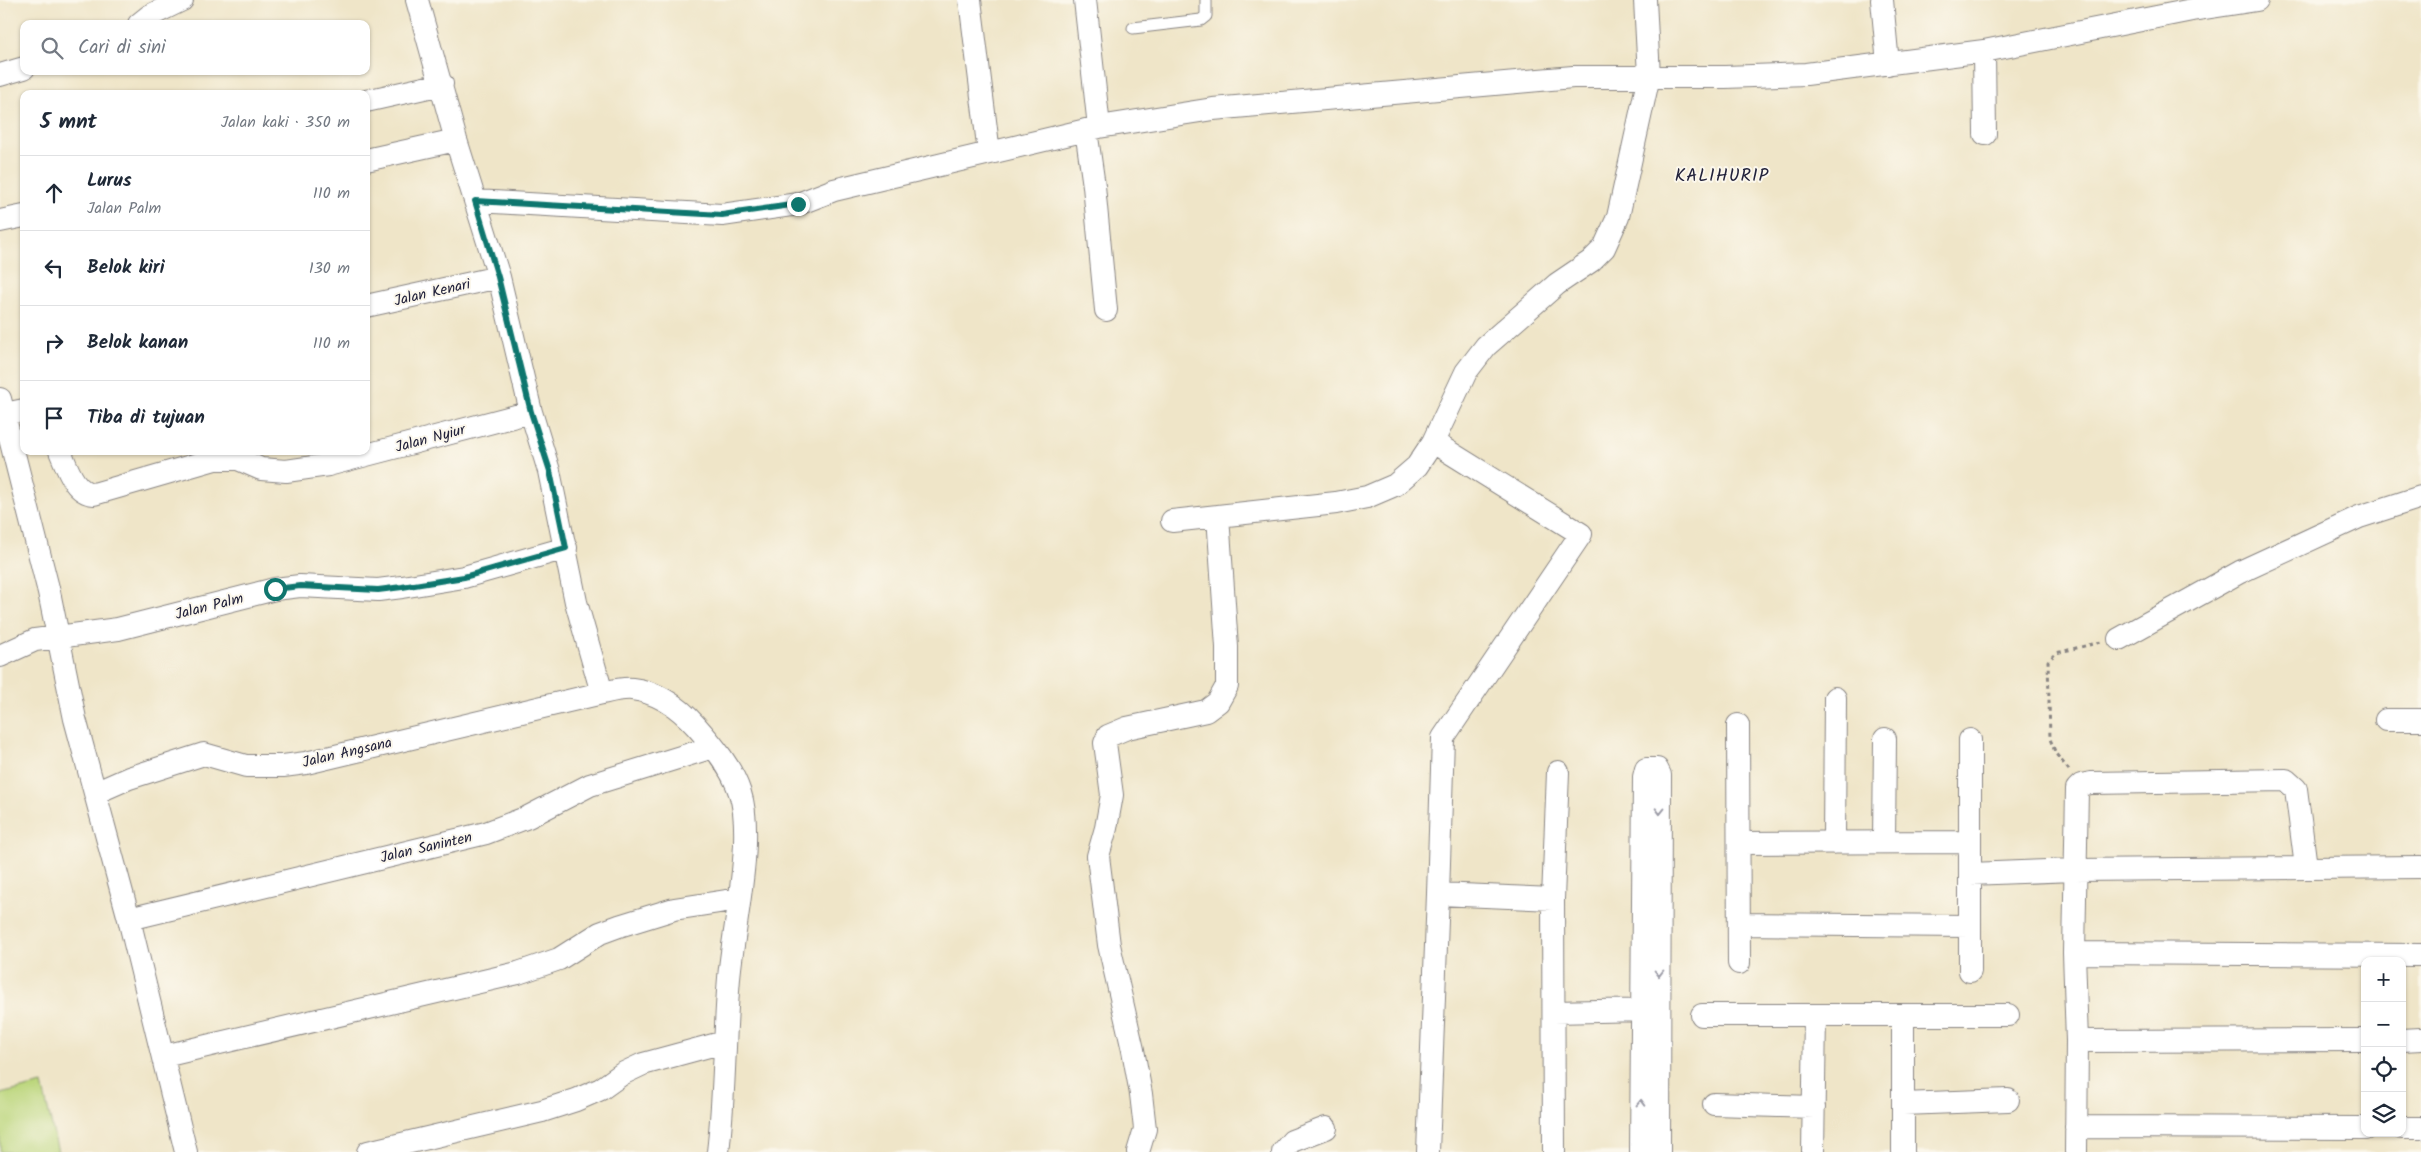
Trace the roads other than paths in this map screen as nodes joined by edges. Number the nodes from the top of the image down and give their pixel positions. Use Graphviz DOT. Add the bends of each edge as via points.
graph roads {
  1 [pos="182,0"];
  2 [pos="417,0"];
  3 [pos="970,0"];
  4 [pos="1085,0"];
  5 [pos="1206,0"];
  6 [pos="1645,0"];
  7 [pos="1882,0"];
  8 [pos="2257,0"];
  9 [pos="2192,5"];
  10 [pos="144,20"];
  11 [pos="1134,28"];
  12 [pos="1984,52"];
  13 [pos="1888,64"];
  14 [pos="20,69"];
  15 [pos="0,75"];
  16 [pos="1649,76"];
  17 [pos="442,84"];
  18 [pos="370,101"];
  19 [pos="1092,128"];
  20 [pos="1985,134"];
  21 [pos="456,140"];
  22 [pos="989,152"];
  23 [pos="370,159"];
  24 [pos="475,201"];
  25 [pos="20,217"];
  26 [pos="0,221"];
  27 [pos="498,277"];
  28 [pos="370,305"];
  29 [pos="1106,310"];
  30 [pos="7,410"];
  31 [pos="531,412"];
  32 [pos="1433,442"];
  33 [pos="370,453"];
  34 [pos="62,455"];
  35 [pos="363,455"];
  36 [pos="2421,497"];
  37 [pos="1218,516"];
  38 [pos="1172,521"];
  39 [pos="566,548"];
  40 [pos="58,636"];
  41 [pos="2119,639"];
  42 [pos="0,656"];
  43 [pos="602,692"];
  44 [pos="1836,698"];
  45 [pos="2386,720"];
  46 [pos="2421,720"];
  47 [pos="1738,725"];
  48 [pos="1885,739"];
  49 [pos="1970,740"];
  50 [pos="713,747"];
  51 [pos="1558,772"];
  52 [pos="95,794"];
  53 [pos="1884,842"];
  54 [pos="1970,842"];
  55 [pos="1739,843"];
  56 [pos="1834,843"];
  57 [pos="2306,867"];
  58 [pos="2421,867"];
  59 [pos="2075,870"];
  60 [pos="1970,874"];
  61 [pos="1438,894"];
  62 [pos="739,899"];
  63 [pos="1553,900"];
  64 [pos="129,919"];
  65 [pos="1739,924"];
  66 [pos="1970,926"];
  67 [pos="2074,953"];
  68 [pos="2421,954"];
  69 [pos="1739,963"];
  70 [pos="1970,971"];
  71 [pos="1643,1010"];
  72 [pos="1554,1012"];
  73 [pos="1702,1015"];
  74 [pos="1815,1015"];
  75 [pos="1903,1015"];
  76 [pos="2008,1015"];
  77 [pos="2421,1039"];
  78 [pos="2361,1040"];
  79 [pos="2406,1040"];
  80 [pos="2077,1041"];
  81 [pos="724,1042"];
  82 [pos="164,1056"];
  83 [pos="2008,1100"];
  84 [pos="1714,1104"];
  85 [pos="1904,1104"];
  86 [pos="1814,1107"];
  87 [pos="2076,1127"];
  88 [pos="1326,1128"];
  89 [pos="2361,1128"];
  90 [pos="2406,1128"];
  91 [pos="2421,1128"];
  92 [pos="1650,1143"];
  93 [pos="434,1144"];
  94 [pos="186,1152"];
  95 [pos="368,1152"];
  96 [pos="718,1152"];
  97 [pos="1138,1152"];
  98 [pos="1283,1152"];
  99 [pos="1428,1152"];
  100 [pos="1554,1152"];
  101 [pos="1813,1152"];
  102 [pos="1903,1152"];
  103 [pos="2076,1152"];
  1 -- 10 [label="street"];
  2 -- 17 [label="street"];
  3 -- 22 [label="street"];
  4 -- 19 [label="street"];
  5 -- 11 [label="lane" via="1206,16 1201,20"];
  6 -- 16 [label="street"];
  7 -- 13 [label="street"];
  8 -- 9 [label="street"];
  9 -- 12 [label="street"];
  12 -- 13 [label="street"];
  12 -- 20 [label="street"];
  13 -- 16 [label="street" via="1806,74 1724,78"];
  14 -- 15 [label="street"];
  16 -- 19 [label="street" via="1573,77 1319,98 1213,109"];
  16 -- 32 [label="street" via="1618,217 1604,248 1486,346 1466,372"];
  17 -- 18 [label="street"];
  17 -- 21 [label="street"];
  19 -- 22 [label="street"];
  19 -- 29 [label="street"];
  21 -- 23 [label="street"];
  21 -- 24 [label="street"];
  22 -- 24 [label="street" via="834,190 798,204 722,215"];
  24 -- 27 [label="street"];
  25 -- 26 [label="street"];
  27 -- 28 [label="street, Jalan Kenari"];
  27 -- 31 [label="street"];
  30 -- 40 [label="street"];
  31 -- 33 [label="street, Jalan Nyiur"];
  31 -- 39 [label="street" via="550,471"];
  32 -- 37 [label="street" via="1417,466 1395,485 1367,497"];
  32 -- 61 [label="street" via="1581,534 1443,738"];
  34 -- 35 [label="street, Jalan Nyiur" via="78,488 94,494 215,459 238,459 261,469 286,471"];
  36 -- 41 [label="street" via="2359,517 2240,572"];
  37 -- 38 [label="street"];
  37 -- 97 [label="street" via="1228,647 1227,686 1218,702 1206,711 1127,728 1112,733 1105,743 1112,795 1098,856 1108,945 1141,1094 1145,1130"];
  39 -- 40 [label="street, Jalan Palm" via="436,582 378,590 300,586 275,589 118,629"];
  39 -- 43 [label="street" via="576,602"];
  40 -- 42 [label="street, Jalan Palm" via="35,640"];
  40 -- 52 [label="street"];
  43 -- 50 [label="street, Jalan Angsana" via="631,688 655,695 689,718"];
  43 -- 52 [label="street, Jalan Angsana" via="306,763 246,766 204,754 129,778"];
  44 -- 56 [label="street"];
  45 -- 46 [label="street"];
  47 -- 55 [label="street"];
  48 -- 53 [label="street"];
  49 -- 54 [label="street"];
  50 -- 62 [label="street, Jalan Angsana" via="728,767 740,793 744,848"];
  50 -- 64 [label="street, Jalan Saninten" via="590,785 528,817 486,833"];
  51 -- 63 [label="street"];
  52 -- 64 [label="street"];
  53 -- 54 [label="street"];
  53 -- 56 [label="street"];
  54 -- 60 [label="street"];
  55 -- 56 [label="street"];
  55 -- 65 [label="street"];
  57 -- 58 [label="street"];
  57 -- 59 [label="street"];
  57 -- 59 [label="street" via="2296,789 2286,780 2081,785 2076,789 2075,802"];
  59 -- 60 [label="street"];
  59 -- 67 [label="street"];
  60 -- 66 [label="street"];
  61 -- 63 [label="street"];
  61 -- 99 [label="street"];
  62 -- 81 [label="street, Jalan Angsana"];
  62 -- 82 [label="street" via="674,909 619,926 600,933 559,960 518,973"];
  63 -- 72 [label="street"];
  64 -- 82 [label="street"];
  65 -- 66 [label="street"];
  65 -- 69 [label="street"];
  66 -- 70 [label="street"];
  67 -- 68 [label="street"];
  67 -- 80 [label="street"];
  71 -- 72 [label="street"];
  92 -- 71 [label="street, one-way"];
  71 -- 92 [label="street, one-way" via="1651,883"];
  72 -- 100 [label="street"];
  73 -- 74 [label="street"];
  74 -- 75 [label="street"];
  74 -- 86 [label="street"];
  75 -- 76 [label="street"];
  75 -- 85 [label="street"];
  77 -- 79 [label="street"];
  78 -- 80 [label="street"];
  80 -- 87 [label="street"];
  81 -- 93 [label="street" via="643,1064 576,1100"];
  81 -- 96 [label="street, Jalan Angsana" via="725,1082"];
  82 -- 94 [label="street"];
  83 -- 85 [label="street"];
  84 -- 86 [label="street"];
  85 -- 102 [label="street"];
  86 -- 101 [label="street"];
  87 -- 89 [label="street"];
  87 -- 103 [label="street"];
  88 -- 98 [label="street" via="1292,1141"];
  90 -- 91 [label="street"];
  93 -- 95 [label="street"];
}
